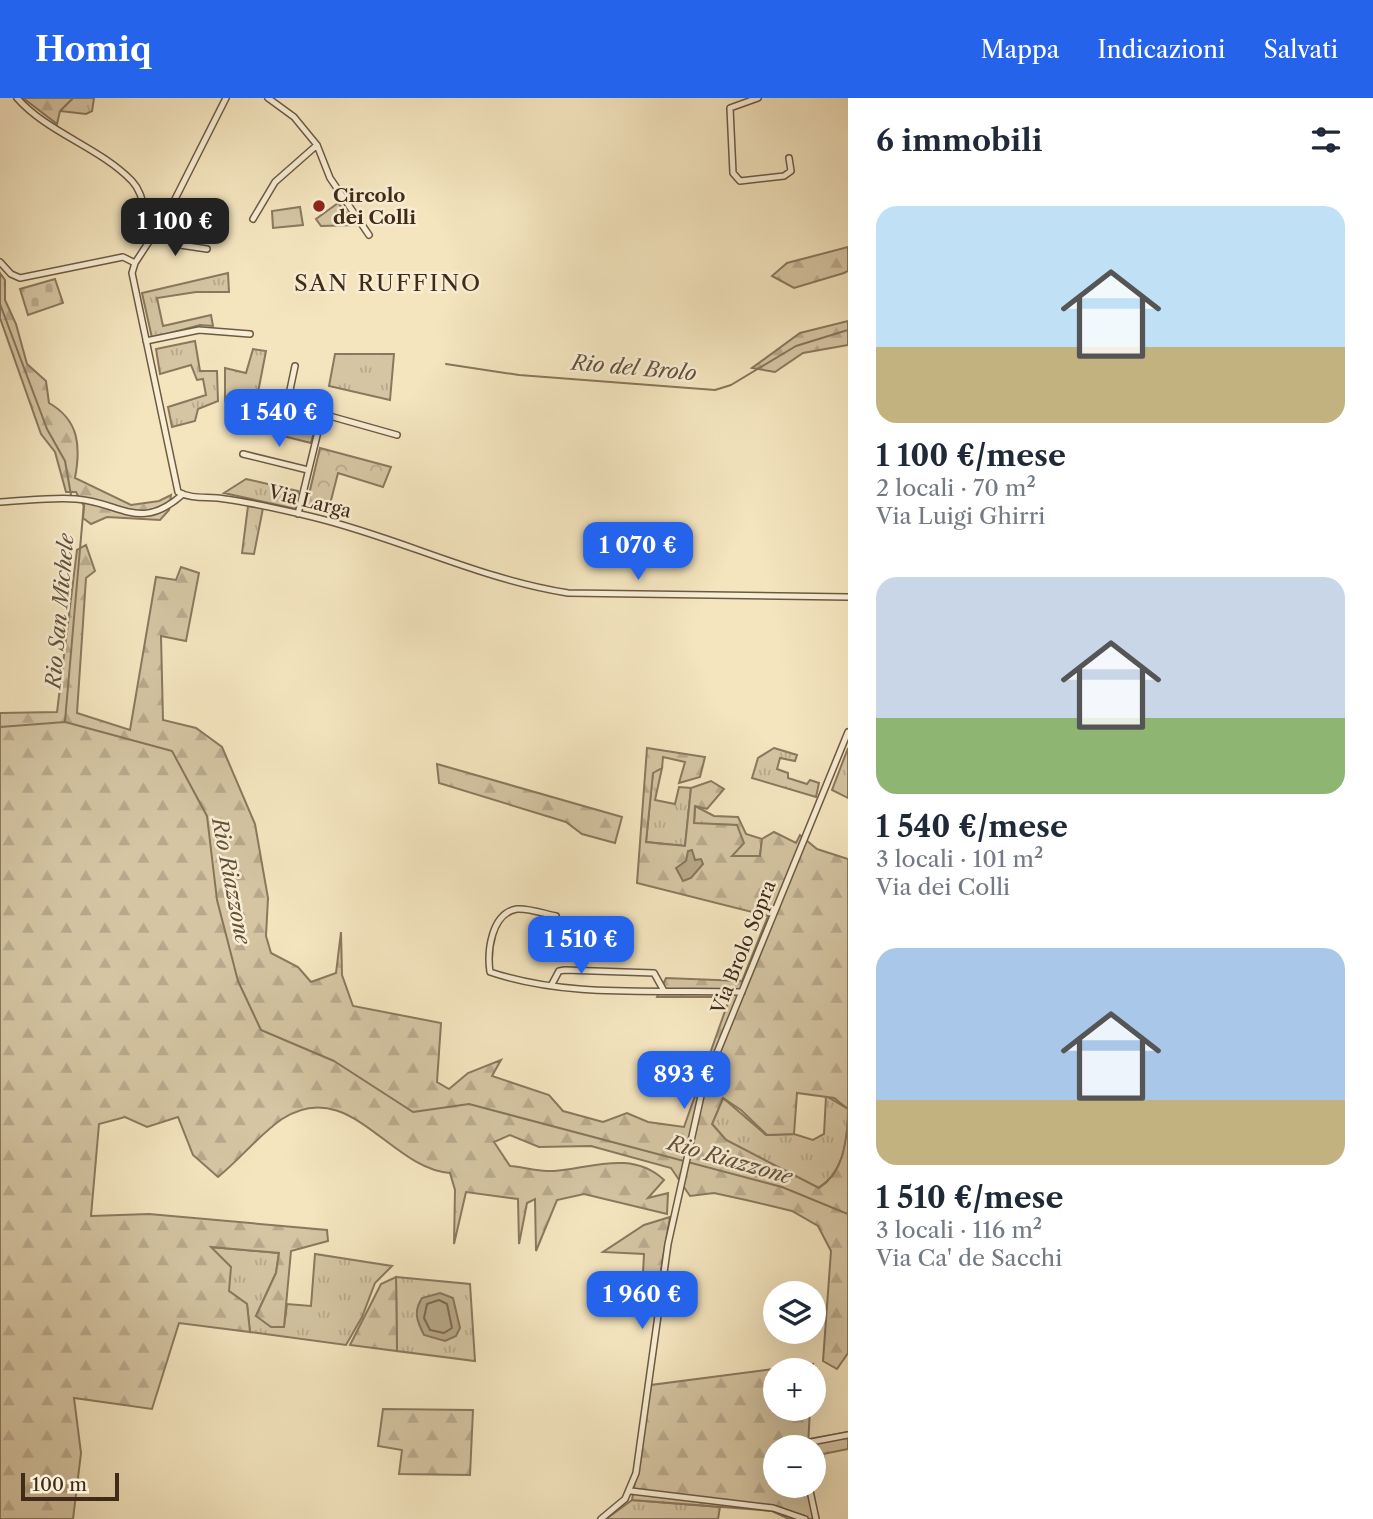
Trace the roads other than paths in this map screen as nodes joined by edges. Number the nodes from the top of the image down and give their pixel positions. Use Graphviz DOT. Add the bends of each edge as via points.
graph roads {
  1 [pos="17,98"];
  2 [pos="226,98"];
  3 [pos="268,98"];
  4 [pos="758,98"];
  5 [pos="317,145"];
  6 [pos="789,158"];
  7 [pos="253,219"];
  8 [pos="156,232"];
  9 [pos="369,235"];
  10 [pos="207,249"];
  11 [pos="0,262"];
  12 [pos="135,263"];
  13 [pos="250,334"];
  14 [pos="146,341"];
  15 [pos="295,366"];
  16 [pos="322,415"];
  17 [pos="397,435"];
  18 [pos="243,453"];
  19 [pos="308,470"];
  20 [pos="183,494"];
  21 [pos="0,502"];
  22 [pos="298,514"];
  23 [pos="848,597"];
  24 [pos="848,732"];
  25 [pos="556,916"];
  26 [pos="552,984"];
  27 [pos="664,991"];
  28 [pos="742,992"];
  29 [pos="848,1435"];
  30 [pos="826,1438"];
  31 [pos="631,1490"];
  32 [pos="812,1498"];
  33 [pos="601,1519"];
  34 [pos="805,1519"];
  35 [pos="816,1519"];
  1 -- 8 [label="street" via="126,175 139,190"];
  2 -- 8 [label="street"];
  3 -- 5 [label="street" via="294,117"];
  4 -- 6 [label="street" via="730,108 733,173 740,181 784,176 791,171"];
  5 -- 7 [label="street" via="275,182"];
  5 -- 9 [label="street" via="330,178"];
  8 -- 10 [label="street" via="180,245"];
  8 -- 12 [label="street"];
  11 -- 12 [label="street" via="19,278 123,257"];
  12 -- 14 [label="street" via="133,282"];
  13 -- 14 [label="street" via="199,330"];
  14 -- 20 [label="street" via="176,485"];
  15 -- 16 [label="street" via="287,404"];
  16 -- 17 [label="street"];
  16 -- 19 [label="street"];
  18 -- 19 [label="street"];
  19 -- 22 [label="street"];
  20 -- 21 [label="street" via="161,509 133,515 78,499"];
  20 -- 22 [label="street, Via Larga"];
  22 -- 23 [label="street, Via Larga" via="358,529 529,587 568,593"];
  24 -- 28 [label="street, Via Brolo Sopra"];
  25 -- 26 [label="street" via="517,909 507,914 493,932 488,961 490,972"];
  26 -- 27 [label="street" via="584,990"];
  26 -- 27 [label="street" via="559,971 565,970 654,973"];
  27 -- 28 [label="street"];
  28 -- 31 [label="street, Via Brolo Sopra" via="705,1080 681,1178"];
  29 -- 30 [label="street"];
  31 -- 33 [label="street"];
  31 -- 34 [label="street" via="773,1508"];
  32 -- 35 [label="street"];
}
